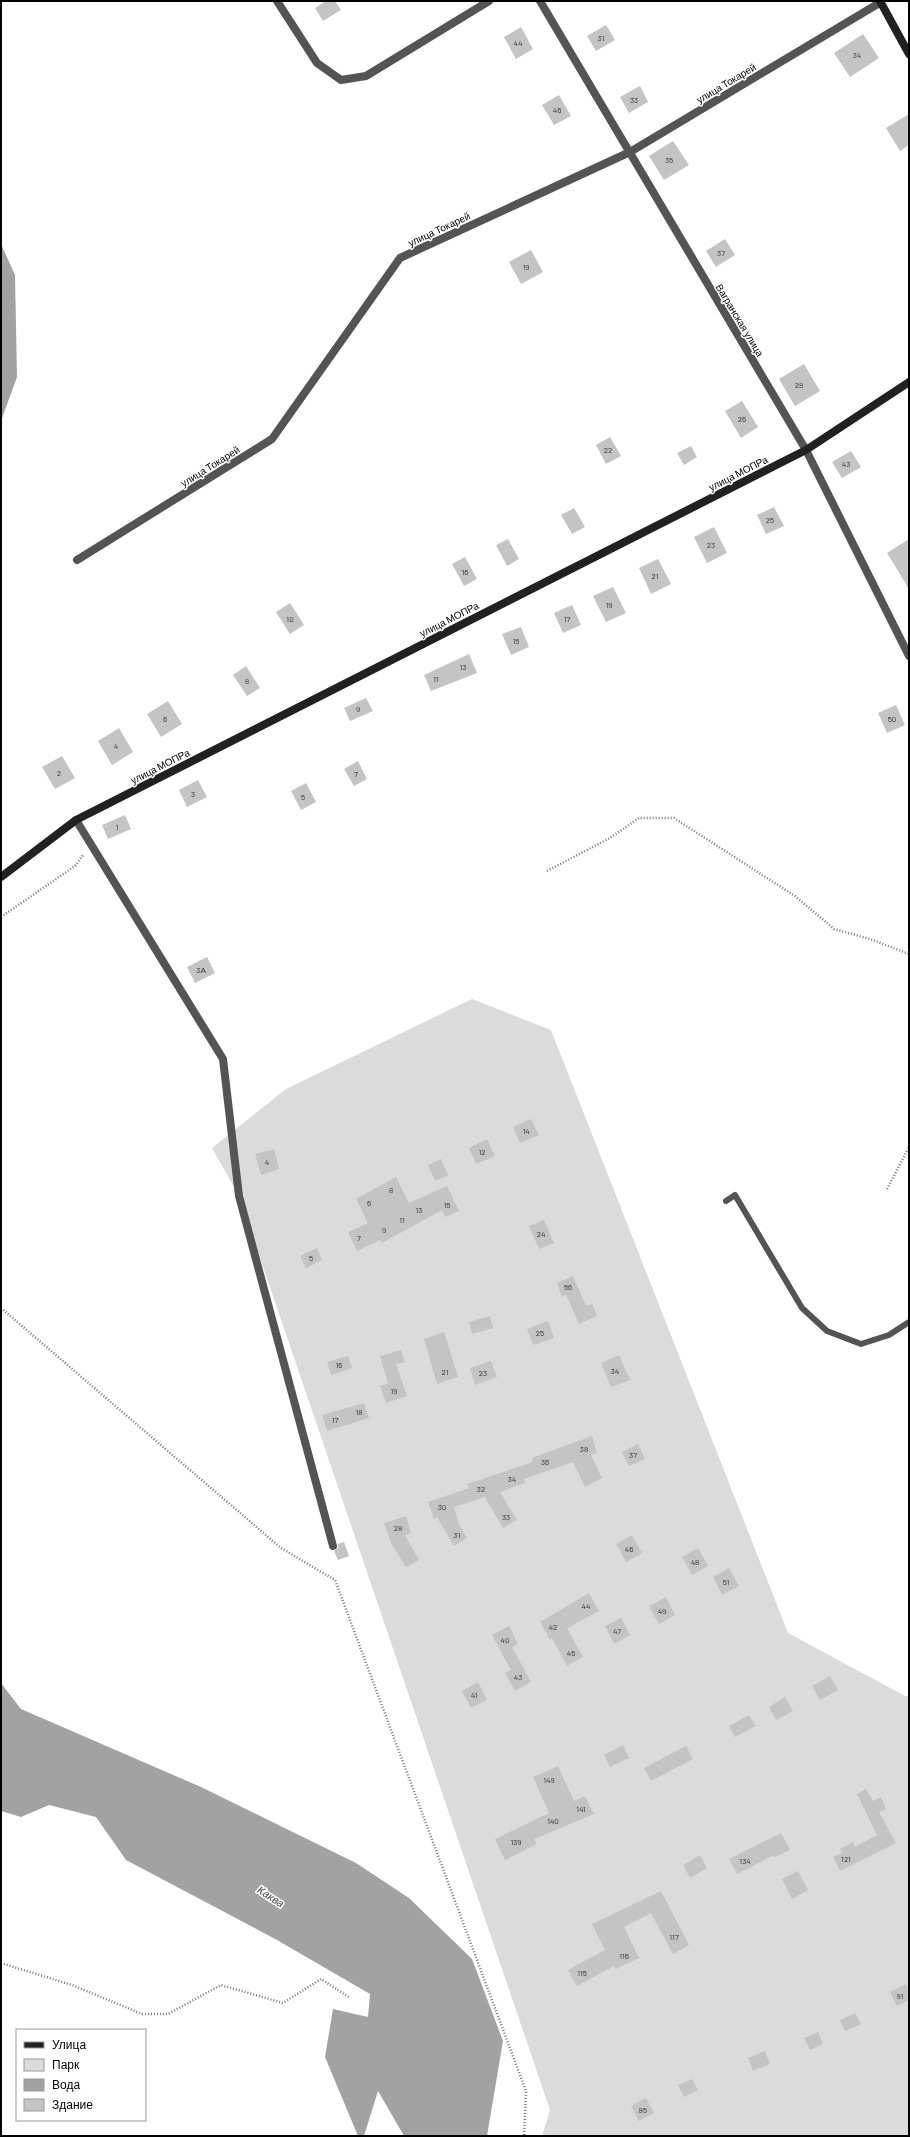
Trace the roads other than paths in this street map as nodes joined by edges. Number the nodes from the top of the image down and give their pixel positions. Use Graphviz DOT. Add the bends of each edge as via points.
graph roads {
  1 [pos="277,1"];
  2 [pos="489,1"];
  3 [pos="540,1"];
  4 [pos="881,2"];
  5 [pos="909,54"];
  6 [pos="630,152"];
  7 [pos="909,382"];
  8 [pos="806,450"];
  9 [pos="77,560"];
  10 [pos="909,656"];
  11 [pos="76,820"];
  12 [pos="1,877"];
  13 [pos="726,1201"];
  14 [pos="909,1322"];
  15 [pos="333,1546"];
  1 -- 2 [label="street" via="317,63 341,80 366,76"];
  3 -- 6 [label="street, Вагранская улица"];
  4 -- 5 [label="main road"];
  4 -- 6 [label="street, улица Токарей"];
  6 -- 8 [label="street, Вагранская улица"];
  6 -- 9 [label="street, улица Токарей" via="400,258 272,439"];
  7 -- 8 [label="main road, улица МОПРа"];
  8 -- 10 [label="street, Вагранская улица"];
  8 -- 11 [label="main road, улица МОПРа"];
  11 -- 12 [label="main road, улица МОПРа"];
  11 -- 15 [label="street" via="223,1060 239,1196"];
  13 -- 14 [label="lane" via="735,1195 802,1308 827,1331 861,1344 889,1335"];
}
